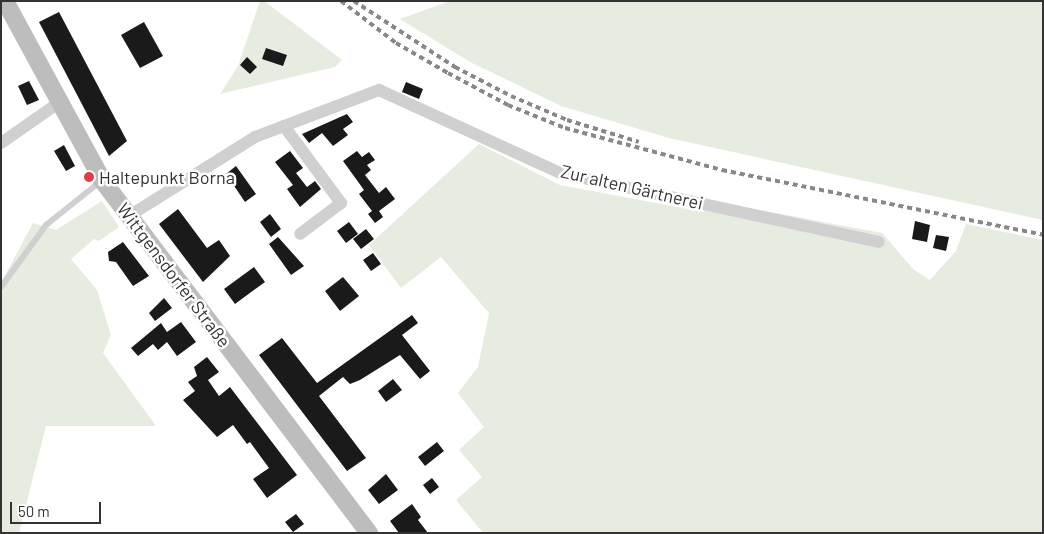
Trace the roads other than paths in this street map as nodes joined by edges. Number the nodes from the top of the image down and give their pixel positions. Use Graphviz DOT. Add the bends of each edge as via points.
graph roads {
  1 [pos="5,7"];
  2 [pos="58,104"];
  3 [pos="284,126"];
  4 [pos="1,143"];
  5 [pos="102,180"];
  6 [pos="130,216"];
  7 [pos="300,234"];
  8 [pos="879,242"];
  9 [pos="1,287"];
  10 [pos="369,533"];
  1 -- 2 [label="street, Wittgensdorfer Straße"];
  2 -- 4 [label="street"];
  2 -- 5 [label="street, Wittgensdorfer Straße"];
  3 -- 6 [label="street, Zur alten Gärtnerei" via="255,137"];
  3 -- 7 [label="street" via="341,203"];
  3 -- 8 [label="street, Zur alten Gärtnerei" via="378,90 560,172"];
  5 -- 6 [label="street, Wittgensdorfer Straße"];
  5 -- 9 [label="lane" via="46,225"];
  6 -- 10 [label="street, Wittgensdorfer Straße"];
}
